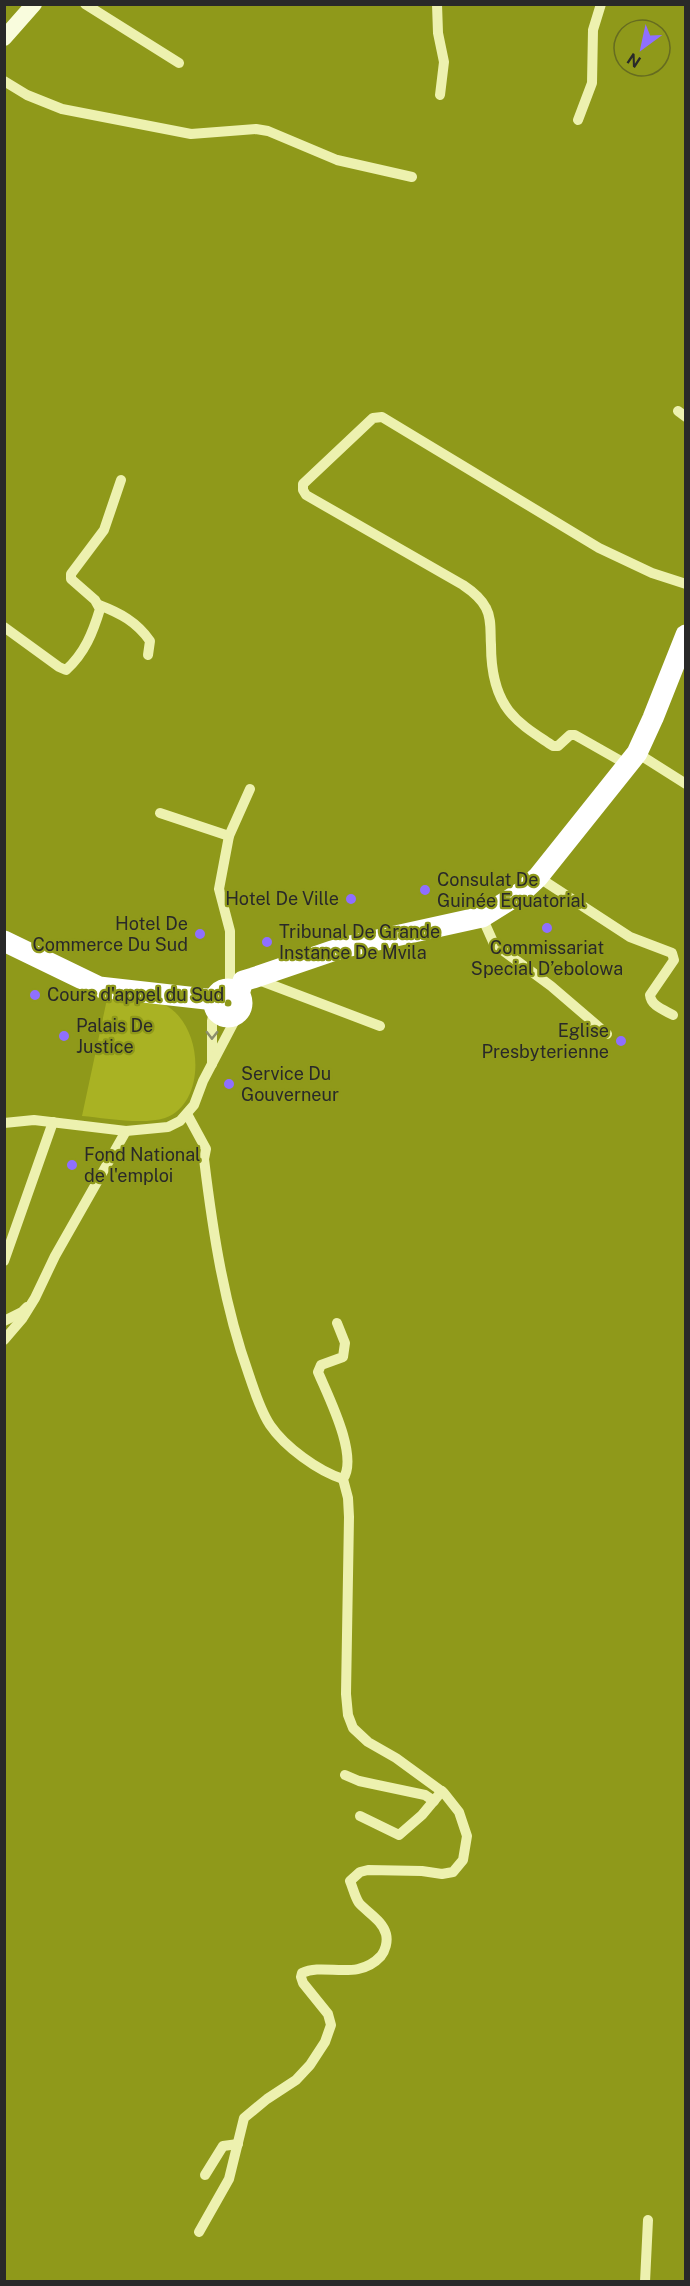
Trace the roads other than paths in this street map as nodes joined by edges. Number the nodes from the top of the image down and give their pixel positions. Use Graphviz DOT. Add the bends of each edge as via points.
graph roads {
  1 [pos="34,4"];
  2 [pos="85,4"];
  3 [pos="437,4"];
  4 [pos="601,4"];
  5 [pos="4,38"];
  6 [pos="179,63"];
  7 [pos="4,81"];
  8 [pos="440,95"];
  9 [pos="578,120"];
  10 [pos="412,177"];
  11 [pos="121,480"];
  12 [pos="686,584"];
  13 [pos="99,605"];
  14 [pos="4,627"];
  15 [pos="686,635"];
  16 [pos="148,656"];
  17 [pos="632,759"];
  18 [pos="686,784"];
  19 [pos="250,789"];
  20 [pos="160,813"];
  21 [pos="229,836"];
  22 [pos="538,877"];
  23 [pos="482,916"];
  24 [pos="4,941"];
  25 [pos="253,978"];
  26 [pos="227,1001"];
  27 [pos="673,1016"];
  28 [pos="380,1026"];
  29 [pos="607,1034"];
  30 [pos="212,1064"];
  31 [pos="188,1114"];
  32 [pos="53,1122"];
  33 [pos="4,1123"];
  34 [pos="126,1131"];
  35 [pos="4,1261"];
  36 [pos="35,1298"];
  37 [pos="4,1321"];
  38 [pos="337,1323"];
  39 [pos="4,1340"];
  40 [pos="343,1479"];
  41 [pos="345,1775"];
  42 [pos="442,1791"];
  43 [pos="434,1801"];
  44 [pos="360,1816"];
  45 [pos="238,2144"];
  46 [pos="205,2175"];
  47 [pos="648,2220"];
  48 [pos="199,2232"];
  49 [pos="645,2282"];
  1 -- 5 [label="main road"];
  2 -- 6 [label="street"];
  3 -- 8 [label="street" via="444,62"];
  4 -- 9 [label="street" via="593,30 592,83"];
  7 -- 10 [label="street" via="62,109 191,134 268,131 337,160"];
  11 -- 13 [label="street" via="104,530 71,574 71,579"];
  12 -- 17 [label="street" via="599,548 382,417 373,418 303,484 306,495 479,597 490,621 495,684 520,723 553,746 575,735"];
  13 -- 14 [label="street" via="92,638 66,670"];
  13 -- 16 [label="street" via="142,629 150,641"];
  15 -- 17 [label="highway" via="654,718"];
  17 -- 18 [label="street"];
  17 -- 22 [label="highway"];
  19 -- 21 [label="street"];
  20 -- 21 [label="street"];
  21 -- 26 [label="street" via="219,889 230,931"];
  22 -- 23 [label="highway" via="522,892"];
  22 -- 27 [label="street" via="630,937 672,953 674,960 650,1000"];
  23 -- 25 [label="highway" via="341,948"];
  23 -- 29 [label="street" via="494,944"];
  24 -- 26 [label="highway" via="99,987"];
  25 -- 26 [label="highway" via="243,981"];
  25 -- 28 [label="street"];
  26 -- 30 [label="street, one-way" via="212,1021"];
  26 -- 30 [label="street" via="236,1020"];
  30 -- 31 [label="street"];
  31 -- 34 [label="street" via="168,1127"];
  31 -- 40 [label="street" via="206,1149 204,1159 219,1265 257,1400 271,1427 288,1445 323,1471"];
  32 -- 33 [label="street"];
  32 -- 34 [label="street"];
  32 -- 35 [label="street"];
  34 -- 36 [label="street"];
  36 -- 37 [label="street"];
  36 -- 39 [label="street"];
  38 -- 40 [label="street" via="345,1343 343,1357 321,1365 318,1372 345,1437 348,1472"];
  40 -- 42 [label="street" via="349,1517 346,1694 352,1728"];
  41 -- 43 [label="street" via="425,1795"];
  42 -- 43 [label="street"];
  42 -- 45 [label="street" via="459,1812 467,1836 463,1860 453,1872 368,1870 350,1881 359,1902 386,1934 385,1950 375,1962 361,1969 302,1973 303,1983 328,2014 331,2025 325,2042 296,2080 244,2118"];
  43 -- 44 [label="street" via="399,1835"];
  45 -- 46 [label="street" via="223,2146"];
  45 -- 48 [label="street" via="229,2179"];
  47 -- 49 [label="street"];
}
